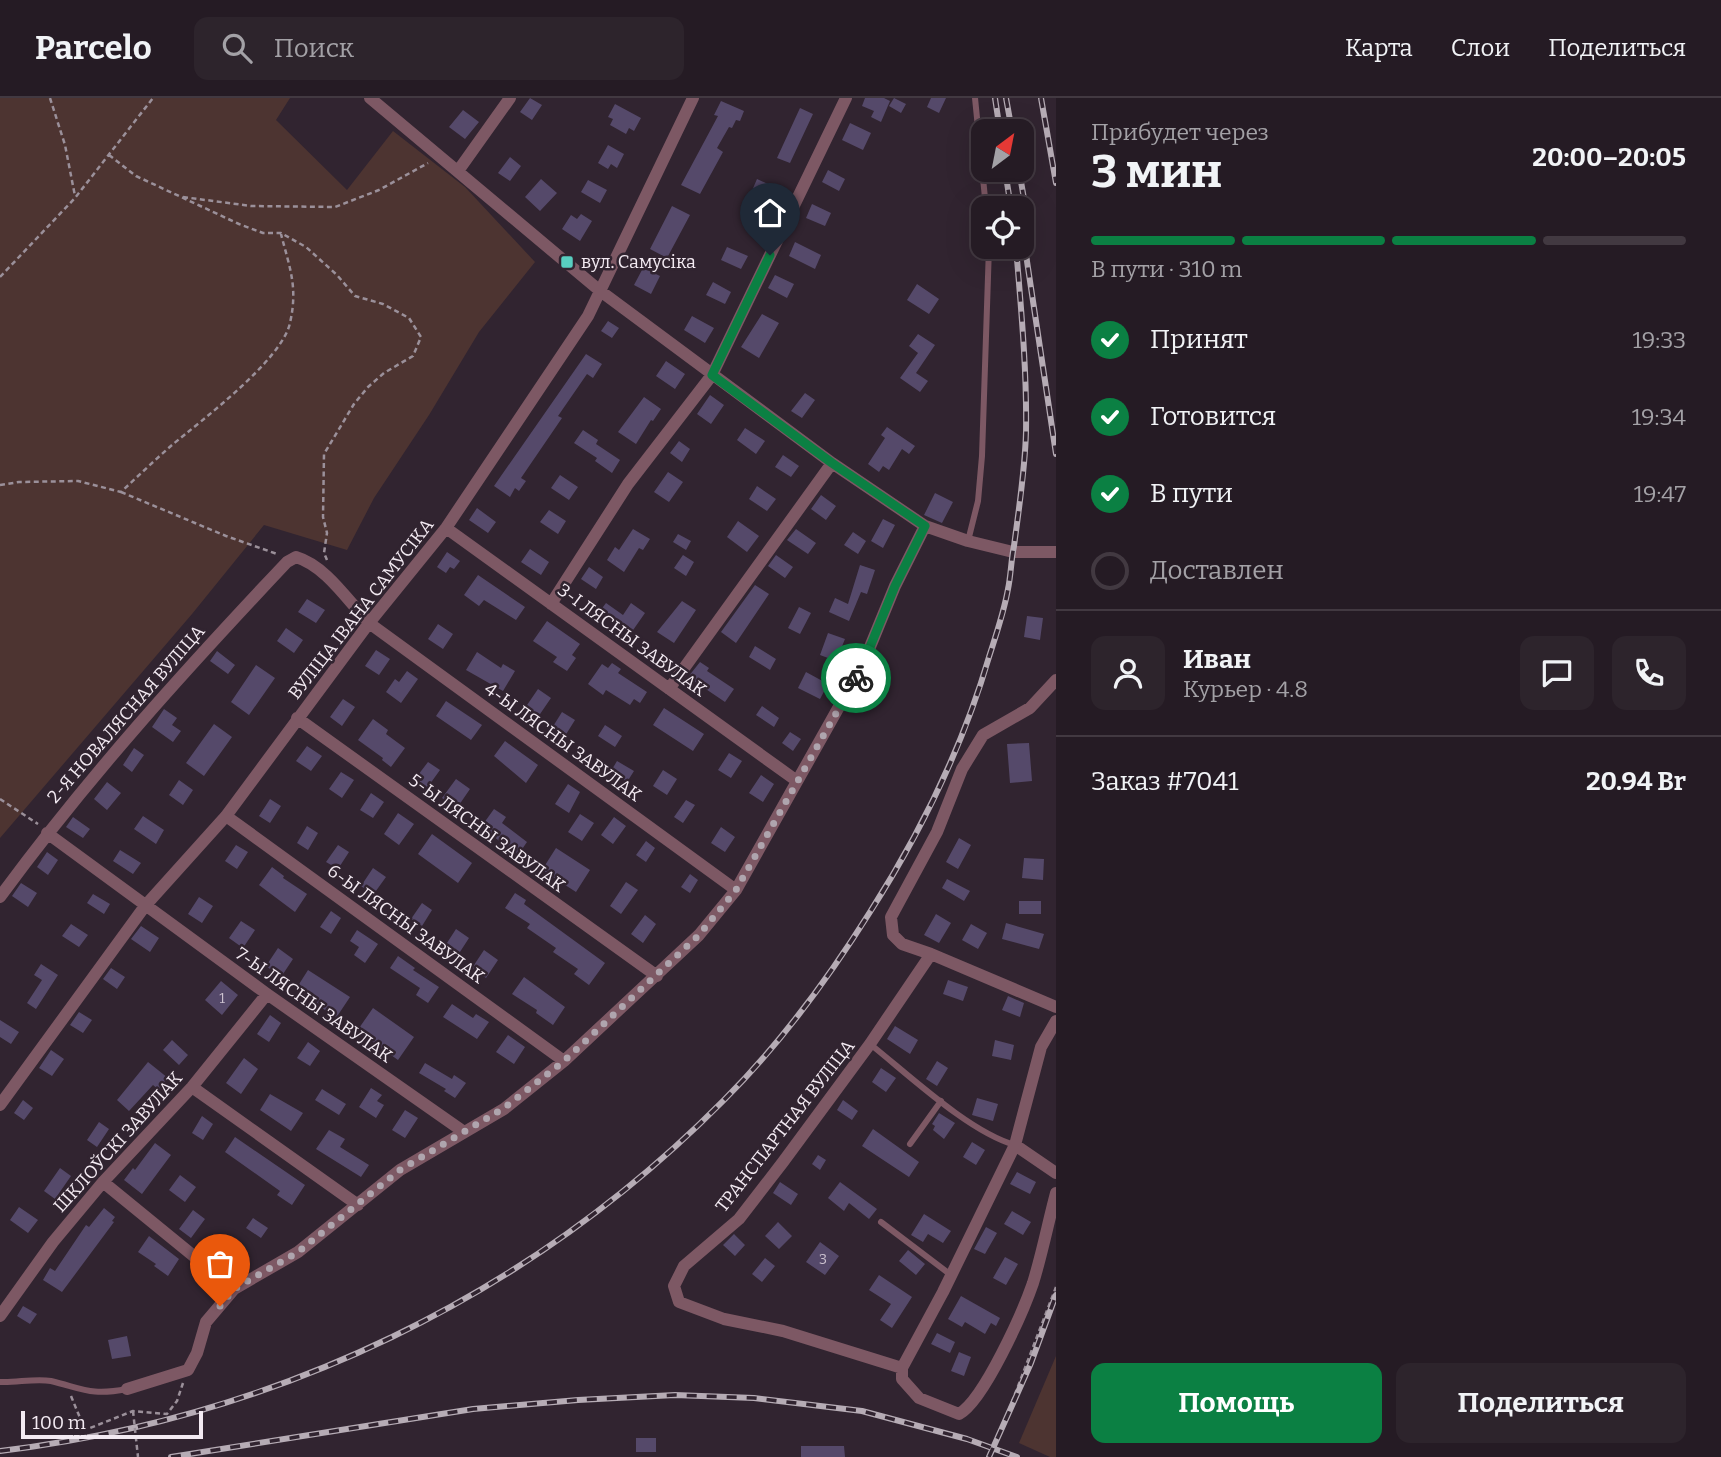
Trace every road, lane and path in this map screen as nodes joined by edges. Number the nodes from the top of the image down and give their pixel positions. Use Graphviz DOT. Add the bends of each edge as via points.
graph roads {
  1 [pos="50,98"];
  2 [pos="153,98"];
  3 [pos="370,98"];
  4 [pos="510,98"];
  5 [pos="693,98"];
  6 [pos="846,98"];
  7 [pos="975,98"];
  8 [pos="109,155"];
  9 [pos="441,156"];
  10 [pos="458,171"];
  11 [pos="180,196"];
  12 [pos="985,196"];
  13 [pos="75,198"];
  14 [pos="281,233"];
  15 [pos="989,259"];
  16 [pos="0,277"];
  17 [pos="599,290"];
  18 [pos="712,375"];
  19 [pos="832,463"];
  20 [pos="0,485"];
  21 [pos="121,492"];
  22 [pos="925,526"];
  23 [pos="446,528"];
  24 [pos="968,541"];
  25 [pos="1056,552"];
  26 [pos="287,562"];
  27 [pos="330,580"];
  28 [pos="551,604"];
  29 [pos="369,623"];
  30 [pos="1056,680"];
  31 [pos="669,689"];
  32 [pos="298,718"];
  33 [pos="797,781"];
  34 [pos="0,799"];
  35 [pos="226,816"];
  36 [pos="47,833"];
  37 [pos="736,890"];
  38 [pos="0,897"];
  39 [pos="145,906"];
  40 [pos="931,954"];
  41 [pos="657,976"];
  42 [pos="267,994"];
  43 [pos="1056,1007"];
  44 [pos="1056,1021"];
  45 [pos="870,1044"];
  46 [pos="564,1061"];
  47 [pos="192,1087"];
  48 [pos="941,1101"];
  49 [pos="0,1105"];
  50 [pos="464,1132"];
  51 [pos="910,1144"];
  52 [pos="1015,1145"];
  53 [pos="1056,1173"];
  54 [pos="103,1182"];
  55 [pos="1056,1194"];
  56 [pos="358,1205"];
  57 [pos="881,1222"];
  58 [pos="951,1275"];
  59 [pos="1056,1287"];
  60 [pos="234,1289"];
  61 [pos="0,1316"];
  62 [pos="902,1368"];
  63 [pos="188,1370"];
  64 [pos="0,1382"];
  65 [pos="67,1387"];
  66 [pos="127,1389"];
  67 [pos="133,1411"];
  68 [pos="138,1457"];
  69 [pos="988,1457"];
  1 -- 13 [label="path"];
  2 -- 8 [label="path"];
  3 -- 9 [label="street"];
  4 -- 10 [label="street"];
  5 -- 17 [label="street, ВУЛІЦА ІВАНА САМУСІКА"];
  6 -- 18 [label="street"];
  7 -- 12 [label="lane"];
  8 -- 11 [label="path" via="136,176"];
  8 -- 13 [label="path"];
  9 -- 10 [label="street"];
  9 -- 11 [label="path" via="379,190 335,207 251,206"];
  10 -- 17 [label="street"];
  11 -- 14 [label="path" via="263,233"];
  13 -- 16 [label="path"];
  14 -- 21 [label="path" via="295,288 290,326 282,344 242,387"];
  14 -- 27 [label="path" via="306,247 355,296 409,318 421,337 413,356 368,387 324,454 324,553 331,567"];
  15 -- 24 [label="lane" via="982,456"];
  17 -- 18 [label="street"];
  17 -- 23 [label="street, ВУЛІЦА ІВАНА САМУСІКА" via="588,316"];
  18 -- 19 [label="street"];
  18 -- 28 [label="street" via="628,484"];
  19 -- 22 [label="street"];
  19 -- 31 [label="street"];
  20 -- 21 [label="path" via="70,480"];
  21 -- 26 [label="path"];
  22 -- 24 [label="street"];
  22 -- 33 [label="street" via="863,664"];
  23 -- 28 [label="street, 3-І ЛЯСНЫ ЗАВУЛАК"];
  23 -- 29 [label="street, ВУЛІЦА ІВАНА САМУСІКА"];
  24 -- 25 [label="street" via="1013,552"];
  26 -- 27 [label="street, 4-Ы ЛЯСНЫ ЗАВУЛАК" via="296,557 308,561"];
  26 -- 36 [label="street, 2-Я НОВАЛЯСНАЯ ВУЛІЦА" via="200,653"];
  27 -- 29 [label="street, 4-Ы ЛЯСНЫ ЗАВУЛАК"];
  28 -- 31 [label="street, 3-І ЛЯСНЫ ЗАВУЛАК"];
  29 -- 32 [label="street, ВУЛІЦА ІВАНА САМУСІКА"];
  29 -- 37 [label="street, 4-Ы ЛЯСНЫ ЗАВУЛАК"];
  30 -- 40 [label="street" via="1030,708 983,735 891,917 893,935 902,944"];
  31 -- 33 [label="street, 3-І ЛЯСНЫ ЗАВУЛАК"];
  32 -- 35 [label="street, ВУЛІЦА ІВАНА САМУСІКА"];
  32 -- 41 [label="street, 5-Ы ЛЯСНЫ ЗАВУЛАК"];
  33 -- 37 [label="street"];
  34 -- 36 [label="path"];
  35 -- 39 [label="street, ВУЛІЦА ІВАНА САМУСІКА"];
  35 -- 46 [label="street, 6-Ы ЛЯСНЫ ЗАВУЛАК"];
  36 -- 38 [label="street, 2-Я НОВАЛЯСНАЯ ВУЛІЦА"];
  36 -- 39 [label="street, 7-Ы ЛЯСНЫ ЗАВУЛАК"];
  37 -- 41 [label="street"];
  39 -- 42 [label="street, 7-Ы ЛЯСНЫ ЗАВУЛАК"];
  39 -- 49 [label="street, ВУЛІЦА ІВАНА САМУСІКА"];
  40 -- 43 [label="street"];
  40 -- 45 [label="street, ТРАНСПАРТНАЯ ВУЛІЦА"];
  41 -- 46 [label="street"];
  42 -- 47 [label="street, ШКЛОЎСКІ ЗАВУЛАК"];
  42 -- 50 [label="street, 7-Ы ЛЯСНЫ ЗАВУЛАК"];
  44 -- 52 [label="street" via="1041,1047"];
  45 -- 48 [label="lane"];
  45 -- 62 [label="street, ТРАНСПАРТНАЯ ВУЛІЦА" via="739,1219 684,1266 674,1286 679,1302 724,1319 783,1331"];
  46 -- 50 [label="street" via="504,1108"];
  47 -- 54 [label="street, ШКЛОЎСКІ ЗАВУЛАК"];
  47 -- 56 [label="street"];
  48 -- 51 [label="lane"];
  48 -- 52 [label="lane" via="996,1140"];
  50 -- 56 [label="street" via="400,1170"];
  52 -- 53 [label="street"];
  52 -- 58 [label="street"];
  54 -- 60 [label="street"];
  54 -- 61 [label="street, ШКЛОЎСКІ ЗАВУЛАК"];
  55 -- 62 [label="street" via="1032,1285 986,1382 968,1409 959,1414 919,1398 902,1379"];
  56 -- 60 [label="street" via="298,1252"];
  57 -- 58 [label="lane"];
  58 -- 62 [label="street"];
  59 -- 69 [label="path"];
  60 -- 63 [label="street" via="206,1322"];
  63 -- 66 [label="street"];
  63 -- 67 [label="path" via="167,1414"];
  64 -- 65 [label="lane" via="48,1381"];
  65 -- 66 [label="lane" via="105,1394"];
  65 -- 67 [label="path" via="85,1430"];
  67 -- 68 [label="path, bridge"];
}
